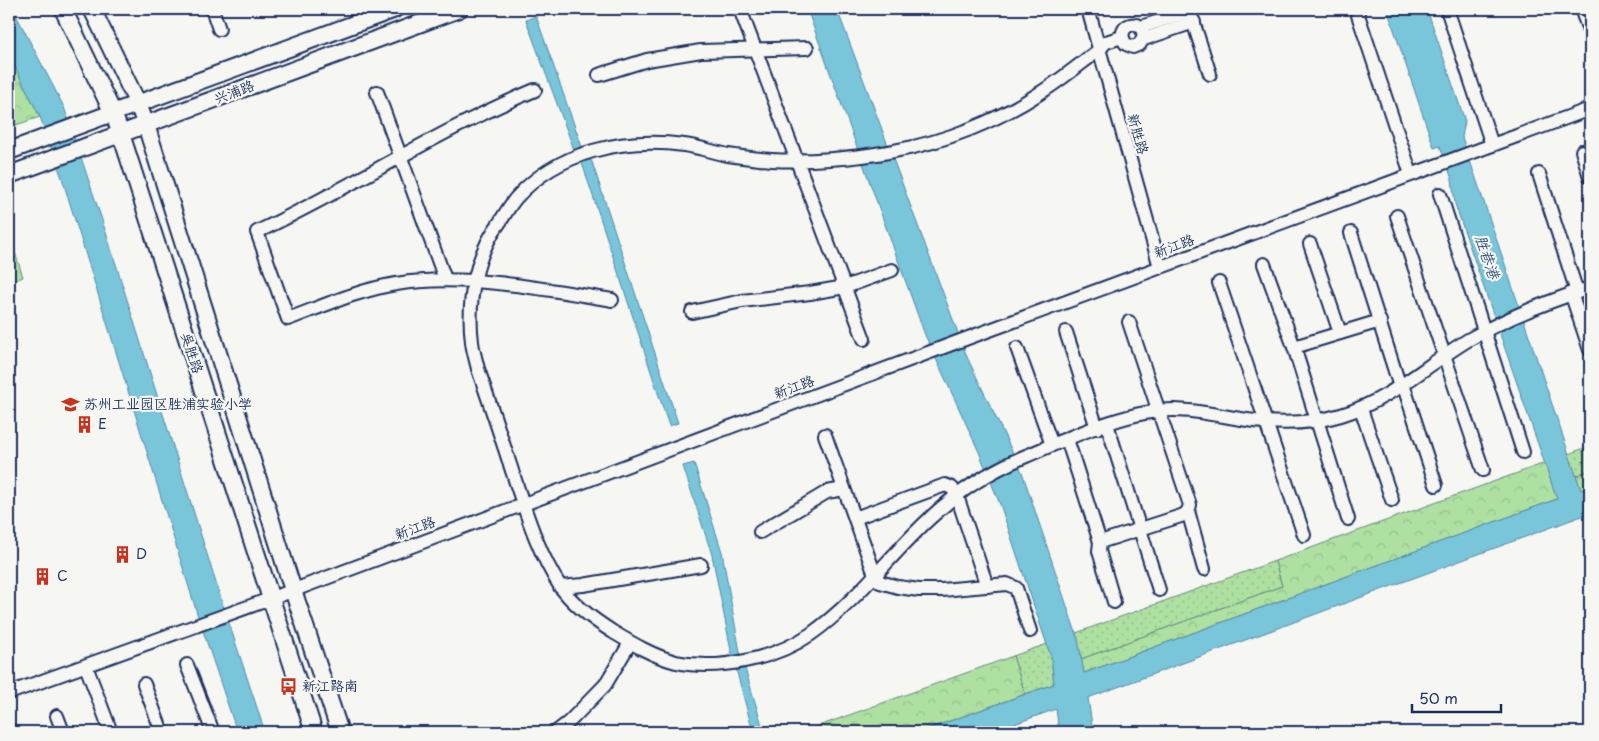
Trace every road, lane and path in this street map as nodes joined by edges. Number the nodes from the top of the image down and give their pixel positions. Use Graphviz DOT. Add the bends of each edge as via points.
graph roads {
  1 [pos="63,9"];
  2 [pos="92,9"];
  3 [pos="212,9"];
  4 [pos="395,9"];
  5 [pos="459,9"];
  6 [pos="740,9"];
  7 [pos="1088,9"];
  8 [pos="1356,9"];
  9 [pos="1447,9"];
  10 [pos="1581,9"];
  11 [pos="1191,14"];
  12 [pos="219,29"];
  13 [pos="1142,33"];
  14 [pos="1590,33"];
  15 [pos="1124,40"];
  16 [pos="807,48"];
  17 [pos="755,49"];
  18 [pos="1099,50"];
  19 [pos="599,74"];
  20 [pos="1210,74"];
  21 [pos="535,90"];
  22 [pos="377,92"];
  23 [pos="138,104"];
  24 [pos="1590,109"];
  25 [pos="113,112"];
  26 [pos="146,125"];
  27 [pos="121,134"];
  28 [pos="1492,145"];
  29 [pos="9,151"];
  30 [pos="1582,151"];
  31 [pos="400,156"];
  32 [pos="798,160"];
  33 [pos="1411,174"];
  34 [pos="1539,174"];
  35 [pos="9,175"];
  36 [pos="1590,178"];
  37 [pos="1440,194"];
  38 [pos="1397,216"];
  39 [pos="1351,234"];
  40 [pos="1310,244"];
  41 [pos="1264,264"];
  42 [pos="1160,267"];
  43 [pos="892,270"];
  44 [pos="445,279"];
  45 [pos="475,281"];
  46 [pos="1219,283"];
  47 [pos="845,287"];
  48 [pos="1590,288"];
  49 [pos="1574,292"];
  50 [pos="612,300"];
  51 [pos="692,312"];
  52 [pos="1380,321"];
  53 [pos="1129,322"];
  54 [pos="1490,329"];
  55 [pos="1066,332"];
  56 [pos="1340,333"];
  57 [pos="864,339"];
  58 [pos="1294,347"];
  59 [pos="1017,348"];
  60 [pos="1590,350"];
  61 [pos="1444,355"];
  62 [pos="1401,385"];
  63 [pos="1362,409"];
  64 [pos="1159,412"];
  65 [pos="1317,420"];
  66 [pos="1266,423"];
  67 [pos="1102,426"];
  68 [pos="824,436"];
  69 [pos="1067,439"];
  70 [pos="1052,445"];
  71 [pos="1523,452"];
  72 [pos="1484,470"];
  73 [pos="1436,485"];
  74 [pos="844,489"];
  75 [pos="957,496"];
  76 [pos="1392,500"];
  77 [pos="523,504"];
  78 [pos="1188,511"];
  79 [pos="854,518"];
  80 [pos="1348,519"];
  81 [pos="1141,528"];
  82 [pos="760,532"];
  83 [pos="1304,534"];
  84 [pos="1100,542"];
  85 [pos="280,550"];
  86 [pos="257,558"];
  87 [pos="701,565"];
  88 [pos="1204,569"];
  89 [pos="875,575"];
  90 [pos="987,586"];
  91 [pos="560,587"];
  92 [pos="293,590"];
  93 [pos="1159,590"];
  94 [pos="270,599"];
  95 [pos="1114,602"];
  96 [pos="305,626"];
  97 [pos="1030,631"];
  98 [pos="282,635"];
  99 [pos="630,643"];
  100 [pos="187,664"];
  101 [pos="86,666"];
  102 [pos="144,684"];
  103 [pos="9,694"];
  104 [pos="57,716"];
  105 [pos="63,732"];
  106 [pos="111,732"];
  107 [pos="162,732"];
  108 [pos="213,732"];
  109 [pos="314,732"];
  110 [pos="340,732"];
  111 [pos="556,732"];
  1 -- 25 [label="main road, 吴胜路"];
  2 -- 23 [label="main road, 吴胜路"];
  3 -- 12 [label="street"];
  4 -- 23 [label="main road, 兴浦路"];
  5 -- 26 [label="main road, 兴浦路"];
  6 -- 17 [label="street"];
  7 -- 18 [label="street, 新胜路"];
  8 -- 33 [label="street"];
  9 -- 28 [label="street"];
  10 -- 14 [label="street"];
  11 -- 13 [label="street"];
  11 -- 20 [label="street"];
  13 -- 15 [label="street" via="1137,46"];
  13 -- 15 [label="street" via="1136,24 1129,25 1123,30"];
  15 -- 18 [label="street" via="1108,50"];
  16 -- 17 [label="street"];
  17 -- 19 [label="street" via="701,51 647,60"];
  17 -- 32 [label="street"];
  18 -- 32 [label="street" via="1041,93 988,121 893,152"];
  18 -- 42 [label="street, 新胜路"];
  21 -- 31 [label="street" via="491,108"];
  22 -- 31 [label="street"];
  23 -- 25 [label="main road, 兴浦路"];
  23 -- 26 [label="main road, 吴胜路"];
  24 -- 28 [label="street, 新江路"];
  25 -- 27 [label="main road, 吴胜路"];
  25 -- 29 [label="main road, 兴浦路"];
  26 -- 27 [label="main road, 兴浦路"];
  26 -- 85 [label="main road, 吴胜路"];
  27 -- 35 [label="main road, 兴浦路"];
  27 -- 86 [label="main road, 吴胜路"];
  28 -- 33 [label="street, 新江路"];
  30 -- 36 [label="street"];
  31 -- 44 [label="street"];
  31 -- 44 [label="street" via="258,232 288,319 366,291"];
  32 -- 45 [label="street" via="772,160 682,145 648,143 623,144 588,152 534,182 516,198 492,232"];
  32 -- 47 [label="street"];
  33 -- 42 [label="street, 新江路"];
  34 -- 49 [label="street"];
  37 -- 54 [label="street"];
  38 -- 61 [label="street"];
  39 -- 52 [label="street"];
  40 -- 56 [label="street"];
  41 -- 58 [label="street"];
  42 -- 77 [label="street, 新江路"];
  43 -- 47 [label="street"];
  44 -- 45 [label="street"];
  45 -- 50 [label="street"];
  45 -- 77 [label="street" via="472,344"];
  46 -- 66 [label="street"];
  47 -- 51 [label="street" via="742,301"];
  47 -- 57 [label="street"];
  48 -- 49 [label="street"];
  49 -- 54 [label="street"];
  49 -- 60 [label="street"];
  52 -- 56 [label="street"];
  52 -- 62 [label="street"];
  53 -- 64 [label="street"];
  54 -- 61 [label="street"];
  54 -- 71 [label="street"];
  55 -- 67 [label="street"];
  56 -- 58 [label="street"];
  58 -- 65 [label="street"];
  59 -- 70 [label="street"];
  61 -- 62 [label="street"];
  61 -- 72 [label="street"];
  62 -- 63 [label="street"];
  62 -- 73 [label="street"];
  63 -- 65 [label="street"];
  63 -- 76 [label="street"];
  64 -- 66 [label="street" via="1172,410"];
  64 -- 67 [label="street"];
  64 -- 78 [label="street" via="1190,505"];
  65 -- 66 [label="street"];
  65 -- 80 [label="street"];
  66 -- 83 [label="street"];
  67 -- 69 [label="street"];
  67 -- 81 [label="street"];
  68 -- 74 [label="street"];
  69 -- 70 [label="street"];
  69 -- 84 [label="street"];
  70 -- 75 [label="street" via="985,477"];
  74 -- 79 [label="street"];
  74 -- 82 [label="street" via="828,492"];
  75 -- 79 [label="street" via="952,488 944,485"];
  75 -- 89 [label="street" via="928,519"];
  75 -- 90 [label="street"];
  77 -- 91 [label="street" via="532,531"];
  77 -- 92 [label="street, 新江路"];
  78 -- 81 [label="street"];
  78 -- 88 [label="street"];
  79 -- 89 [label="street"];
  81 -- 84 [label="street"];
  81 -- 93 [label="street"];
  84 -- 95 [label="street" via="1099,551"];
  85 -- 86 [label="main road"];
  85 -- 92 [label="main road, 吴胜路"];
  86 -- 94 [label="main road, 吴胜路"];
  87 -- 91 [label="street"];
  89 -- 90 [label="street" via="880,582 919,590"];
  89 -- 99 [label="street" via="810,634 768,655 730,663 678,662"];
  90 -- 97 [label="street" via="1006,584 1016,588"];
  91 -- 99 [label="street" via="582,611"];
  92 -- 94 [label="street, 新江路"];
  92 -- 96 [label="main road, 吴胜路"];
  94 -- 98 [label="main road, 吴胜路"];
  94 -- 101 [label="street, 新江路"];
  96 -- 98 [label="main road"];
  96 -- 110 [label="main road, 吴胜路"];
  98 -- 109 [label="main road, 吴胜路"];
  99 -- 111 [label="street" via="605,685"];
  100 -- 108 [label="street"];
  101 -- 103 [label="street, 新江路"];
  101 -- 106 [label="street"];
  102 -- 107 [label="street"];
  104 -- 105 [label="street"];
}
